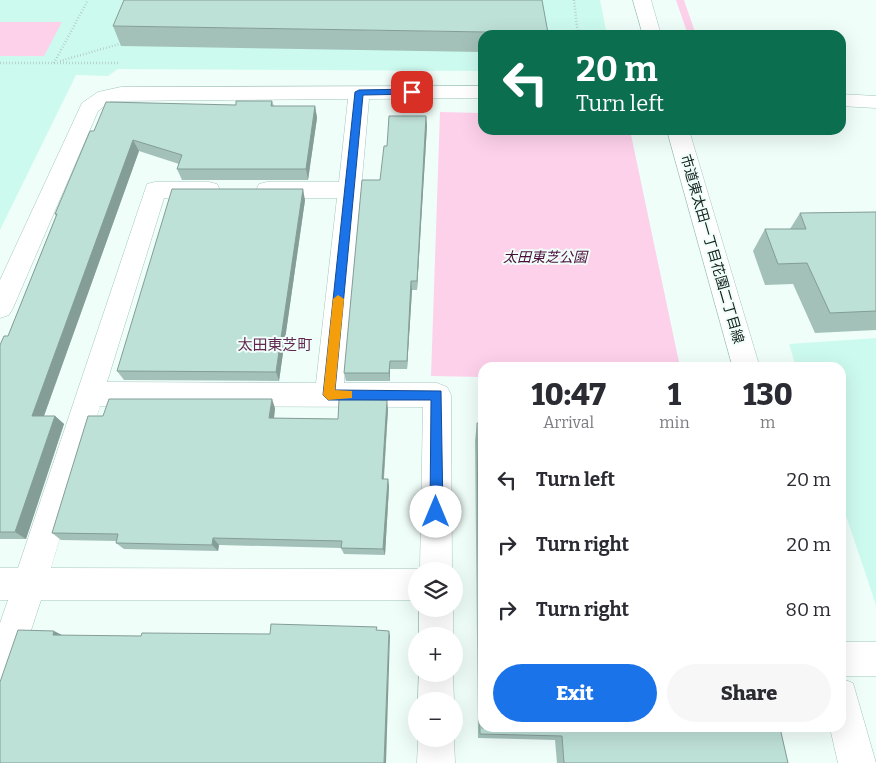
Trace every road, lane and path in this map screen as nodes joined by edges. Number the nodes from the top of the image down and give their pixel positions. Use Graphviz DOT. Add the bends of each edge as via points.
graph roads {
  1 [pos="88,0"];
  2 [pos="574,0"];
  3 [pos="642,0"];
  4 [pos="577,30"];
  5 [pos="651,30"];
  6 [pos="129,41"];
  7 [pos="0,63"];
  8 [pos="54,63"];
  9 [pos="359,92"];
  10 [pos="478,92"];
  11 [pos="846,100"];
  12 [pos="876,102"];
  13 [pos="679,135"];
  14 [pos="349,190"];
  15 [pos="0,308"];
  16 [pos="745,362"];
  17 [pos="90,394"];
  18 [pos="328,395"];
  19 [pos="436,562"];
  20 [pos="15,584"];
  21 [pos="408,584"];
  22 [pos="876,658"];
  23 [pos="846,659"];
  24 [pos="0,676"];
  25 [pos="846,718"];
  26 [pos="436,747"];
  27 [pos="436,763"];
  28 [pos="858,763"];
  1 -- 8 [label="path"];
  2 -- 4 [label="path"];
  3 -- 5 [label="street"];
  6 -- 8 [label="path"];
  7 -- 8 [label="path"];
  9 -- 10 [label="street"];
  9 -- 14 [label="street"];
  9 -- 15 [label="street" via="121,93 98,100 89,108"];
  11 -- 12 [label="street"];
  13 -- 16 [label="street, 市道東太田一丁目花園二丁目線"];
  14 -- 17 [label="street" via="155,190"];
  14 -- 18 [label="street"];
  17 -- 18 [label="street"];
  17 -- 20 [label="street"];
  18 -- 19 [label="street" via="437,395"];
  20 -- 21 [label="street"];
  20 -- 24 [label="street"];
  22 -- 23 [label="street"];
  25 -- 28 [label="street"];
  26 -- 27 [label="street"];
}
